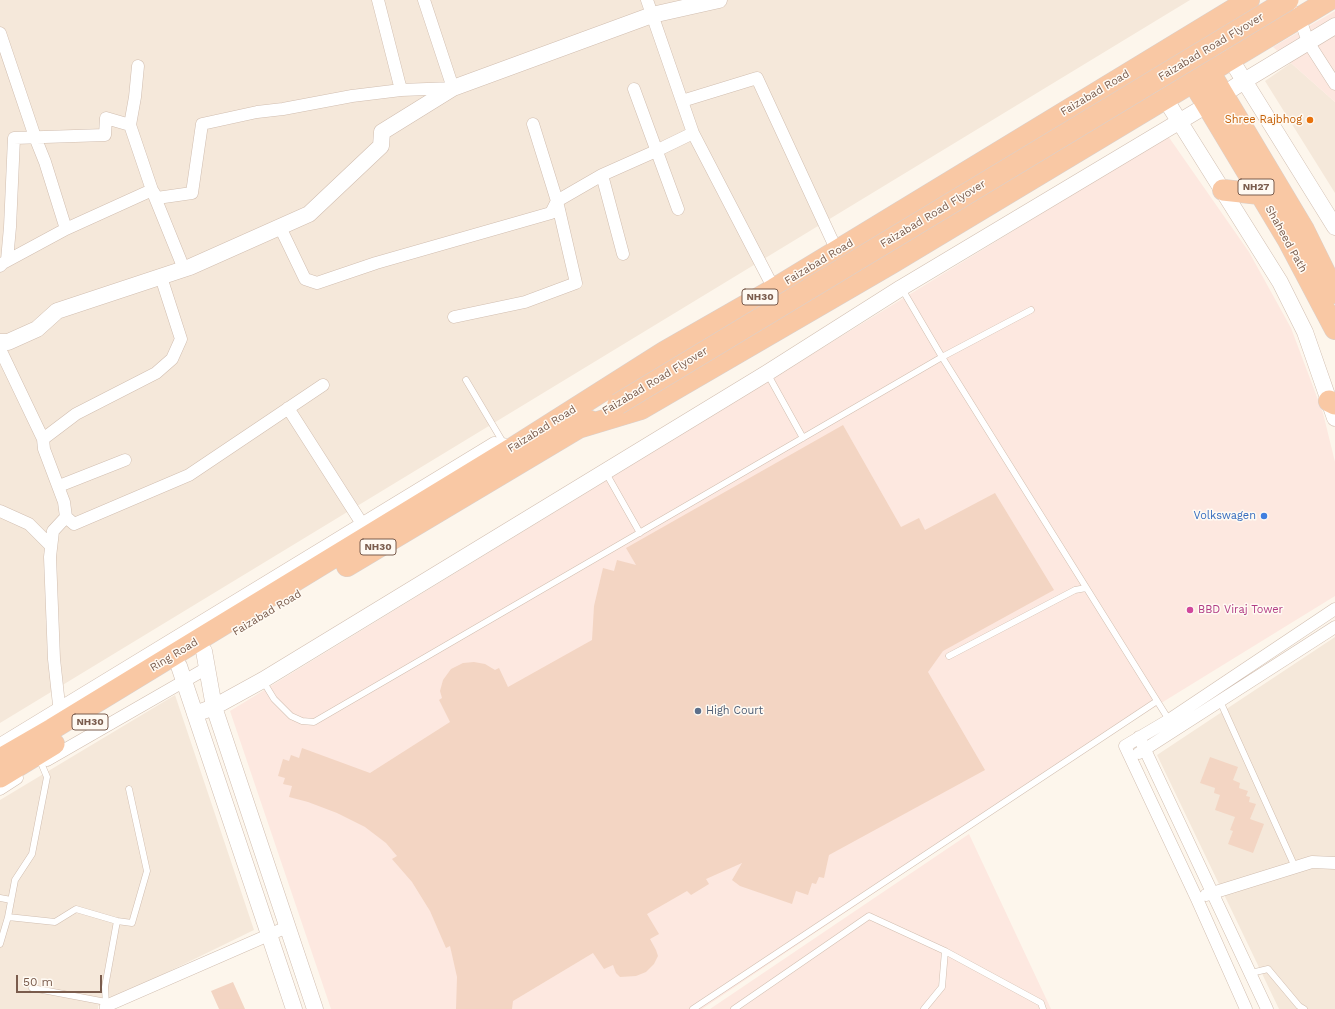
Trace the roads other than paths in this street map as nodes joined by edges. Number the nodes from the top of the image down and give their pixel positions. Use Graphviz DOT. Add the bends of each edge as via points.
graph roads {
  1 [pos="378,0"];
  2 [pos="424,0"];
  3 [pos="719,0"];
  4 [pos="1249,0"];
  5 [pos="1329,0"];
  6 [pos="1293,6"];
  7 [pos="650,7"];
  8 [pos="1208,25"];
  9 [pos="1335,26"];
  10 [pos="0,33"];
  11 [pos="1181,42"];
  12 [pos="1308,42"];
  13 [pos="1231,59"];
  14 [pos="1143,65"];
  15 [pos="138,66"];
  16 [pos="1202,77"];
  17 [pos="1244,81"];
  18 [pos="1335,84"];
  19 [pos="453,88"];
  20 [pos="634,89"];
  21 [pos="401,90"];
  22 [pos="1165,99"];
  23 [pos="1215,100"];
  24 [pos="682,101"];
  25 [pos="1179,122"];
  26 [pos="533,124"];
  27 [pos="130,125"];
  28 [pos="693,133"];
  29 [pos="35,137"];
  30 [pos="656,151"];
  31 [pos="602,175"];
  32 [pos="152,190"];
  33 [pos="1223,190"];
  34 [pos="1260,194"];
  35 [pos="557,201"];
  36 [pos="678,209"];
  37 [pos="5,227"];
  38 [pos="280,227"];
  39 [pos="1335,227"];
  40 [pos="66,229"];
  41 [pos="837,251"];
  42 [pos="623,254"];
  43 [pos="4,263"];
  44 [pos="184,269"];
  45 [pos="161,277"];
  46 [pos="901,288"];
  47 [pos="774,289"];
  48 [pos="1335,293"];
  49 [pos="1031,310"];
  50 [pos="454,317"];
  51 [pos="1335,329"];
  52 [pos="0,342"];
  53 [pos="0,349"];
  54 [pos="942,357"];
  55 [pos="767,373"];
  56 [pos="466,380"];
  57 [pos="323,385"];
  58 [pos="1333,407"];
  59 [pos="288,408"];
  60 [pos="578,428"];
  61 [pos="803,438"];
  62 [pos="44,439"];
  63 [pos="510,445"];
  64 [pos="125,460"];
  65 [pos="606,471"];
  66 [pos="58,486"];
  67 [pos="0,511"];
  68 [pos="66,517"];
  69 [pos="365,529"];
  70 [pos="640,533"];
  71 [pos="51,546"];
  72 [pos="348,549"];
  73 [pos="1086,588"];
  74 [pos="1335,609"];
  75 [pos="1335,627"];
  76 [pos="949,656"];
  77 [pos="205,659"];
  78 [pos="182,673"];
  79 [pos="263,680"];
  80 [pos="1157,700"];
  81 [pos="1220,701"];
  82 [pos="214,707"];
  83 [pos="195,714"];
  84 [pos="60,716"];
  85 [pos="1169,720"];
  86 [pos="1139,737"];
  87 [pos="0,744"];
  88 [pos="1145,749"];
  89 [pos="1131,758"];
  90 [pos="0,759"];
  91 [pos="39,759"];
  92 [pos="0,777"];
  93 [pos="0,789"];
  94 [pos="129,789"];
  95 [pos="1335,863"];
  96 [pos="1295,867"];
  97 [pos="1213,892"];
  98 [pos="0,898"];
  99 [pos="1197,899"];
  100 [pos="11,900"];
  101 [pos="8,917"];
  102 [pos="117,921"];
  103 [pos="287,927"];
  104 [pos="269,934"];
  105 [pos="0,944"];
  106 [pos="945,951"];
  107 [pos="1251,973"];
  108 [pos="32,988"];
  109 [pos="106,1006"];
  110 [pos="294,1009"];
  111 [pos="314,1009"];
  112 [pos="693,1009"];
  113 [pos="734,1009"];
  114 [pos="924,1009"];
  115 [pos="1043,1009"];
  116 [pos="1246,1009"];
  117 [pos="1267,1009"];
  118 [pos="1304,1009"];
  1 -- 21 [label="street"];
  2 -- 19 [label="street"];
  3 -- 7 [label="street"];
  4 -- 8 [label="highway, Faizabad Road"];
  5 -- 6 [label="highway"];
  6 -- 12 [label="street"];
  6 -- 13 [label="highway"];
  6 -- 60 [label="highway, Faizabad Road Flyover, bridge"];
  7 -- 19 [label="street"];
  7 -- 24 [label="street"];
  8 -- 11 [label="highway, Faizabad Road"];
  8 -- 13 [label="street"];
  9 -- 12 [label="street"];
  10 -- 29 [label="street"];
  11 -- 14 [label="highway, Faizabad Road / NH30"];
  11 -- 16 [label="highway, Shaheed Path / NH27"];
  12 -- 17 [label="street"];
  12 -- 18 [label="street"];
  13 -- 16 [label="highway"];
  13 -- 17 [label="street"];
  14 -- 22 [label="street"];
  14 -- 41 [label="highway, Faizabad Road / NH30"];
  15 -- 27 [label="street"];
  16 -- 22 [label="highway, NH30"];
  16 -- 23 [label="highway, Shaheed Path / NH27"];
  17 -- 23 [label="street"];
  17 -- 39 [label="street"];
  19 -- 21 [label="street"];
  19 -- 38 [label="street" via="382,132 381,146 309,214"];
  20 -- 30 [label="street"];
  21 -- 32 [label="street" via="257,112 202,124 192,193 157,198"];
  22 -- 25 [label="street"];
  22 -- 60 [label="highway, NH30" via="892,263 641,409"];
  23 -- 25 [label="street"];
  23 -- 34 [label="highway, Shaheed Path / NH27"];
  23 -- 48 [label="highway, Shaheed Path / NH27" via="1304,230"];
  24 -- 28 [label="street"];
  24 -- 41 [label="street" via="757,78"];
  25 -- 33 [label="street"];
  25 -- 46 [label="street"];
  26 -- 35 [label="street"];
  27 -- 29 [label="street" via="106,118 105,135"];
  27 -- 32 [label="street"];
  28 -- 30 [label="street"];
  28 -- 47 [label="street"];
  29 -- 37 [label="street" via="14,138"];
  29 -- 40 [label="street"];
  30 -- 31 [label="street"];
  30 -- 36 [label="street"];
  31 -- 35 [label="street"];
  31 -- 42 [label="street"];
  32 -- 40 [label="street"];
  32 -- 44 [label="street"];
  33 -- 34 [label="highway"];
  33 -- 58 [label="street" via="1280,282 1305,332"];
  34 -- 51 [label="highway, Shaheed Path / NH27" via="1288,240"];
  35 -- 38 [label="street" via="552,213 376,263 318,283 305,279"];
  35 -- 50 [label="street" via="576,283 525,302"];
  37 -- 43 [label="street"];
  38 -- 44 [label="street"];
  40 -- 43 [label="street"];
  41 -- 47 [label="highway, Faizabad Road / NH30"];
  44 -- 45 [label="street"];
  45 -- 52 [label="street" via="57,311 37,328 8,342"];
  45 -- 62 [label="street" via="181,339 172,359 156,373 76,414"];
  46 -- 54 [label="lane"];
  46 -- 55 [label="street"];
  47 -- 63 [label="highway, Faizabad Road / NH30"];
  49 -- 54 [label="lane"];
  53 -- 62 [label="street"];
  54 -- 61 [label="lane"];
  54 -- 73 [label="lane"];
  55 -- 61 [label="lane"];
  55 -- 65 [label="street"];
  56 -- 63 [label="lane"];
  57 -- 59 [label="street"];
  59 -- 68 [label="street" via="189,475 74,524"];
  59 -- 69 [label="street"];
  60 -- 77 [label="highway, Faizabad Road / NH30"];
  61 -- 70 [label="lane"];
  62 -- 66 [label="street" via="44,449"];
  63 -- 69 [label="highway, Faizabad Road / NH30"];
  64 -- 66 [label="street"];
  65 -- 70 [label="lane"];
  65 -- 79 [label="street"];
  66 -- 68 [label="street"];
  67 -- 71 [label="street" via="29,524"];
  68 -- 71 [label="street" via="53,531"];
  69 -- 72 [label="highway, Faizabad Road / NH30"];
  69 -- 84 [label="street"];
  70 -- 79 [label="lane" via="314,722 302,721 291,716 274,699"];
  71 -- 84 [label="street" via="54,659"];
  72 -- 84 [label="highway, Ring Road / NH30"];
  73 -- 76 [label="lane" via="1075,590"];
  73 -- 80 [label="lane"];
  74 -- 85 [label="street"];
  75 -- 81 [label="street"];
  77 -- 78 [label="highway, Faizabad Road / NH30"];
  77 -- 82 [label="street"];
  78 -- 83 [label="street"];
  78 -- 91 [label="highway, Faizabad Road / NH30"];
  79 -- 82 [label="street"];
  80 -- 85 [label="lane"];
  80 -- 112 [label="lane"];
  81 -- 88 [label="street"];
  81 -- 96 [label="lane"];
  82 -- 83 [label="street"];
  82 -- 103 [label="street"];
  83 -- 104 [label="street"];
  84 -- 87 [label="street"];
  84 -- 90 [label="highway, Ring Road / NH30"];
  85 -- 86 [label="street"];
  86 -- 88 [label="street"];
  86 -- 89 [label="street" via="1125,746"];
  88 -- 89 [label="street"];
  88 -- 97 [label="street"];
  89 -- 99 [label="street"];
  91 -- 92 [label="highway, Faizabad Road / NH30"];
  91 -- 93 [label="street"];
  91 -- 100 [label="lane" via="47,777 32,854 15,880"];
  94 -- 102 [label="lane" via="147,871 132,923"];
  95 -- 96 [label="street" via="1312,862"];
  96 -- 97 [label="street"];
  97 -- 99 [label="street"];
  97 -- 107 [label="street"];
  98 -- 100 [label="lane"];
  99 -- 116 [label="street"];
  100 -- 101 [label="lane"];
  101 -- 102 [label="lane" via="55,922 76,908"];
  101 -- 105 [label="lane"];
  102 -- 109 [label="lane" via="105,987"];
  103 -- 104 [label="street"];
  103 -- 111 [label="street"];
  104 -- 109 [label="street"];
  104 -- 110 [label="street"];
  106 -- 113 [label="lane" via="869,916"];
  106 -- 114 [label="lane" via="942,987"];
  106 -- 115 [label="lane" via="1041,1003"];
  107 -- 117 [label="street"];
  107 -- 118 [label="lane" via="1268,969"];
  108 -- 109 [label="lane"];
}
